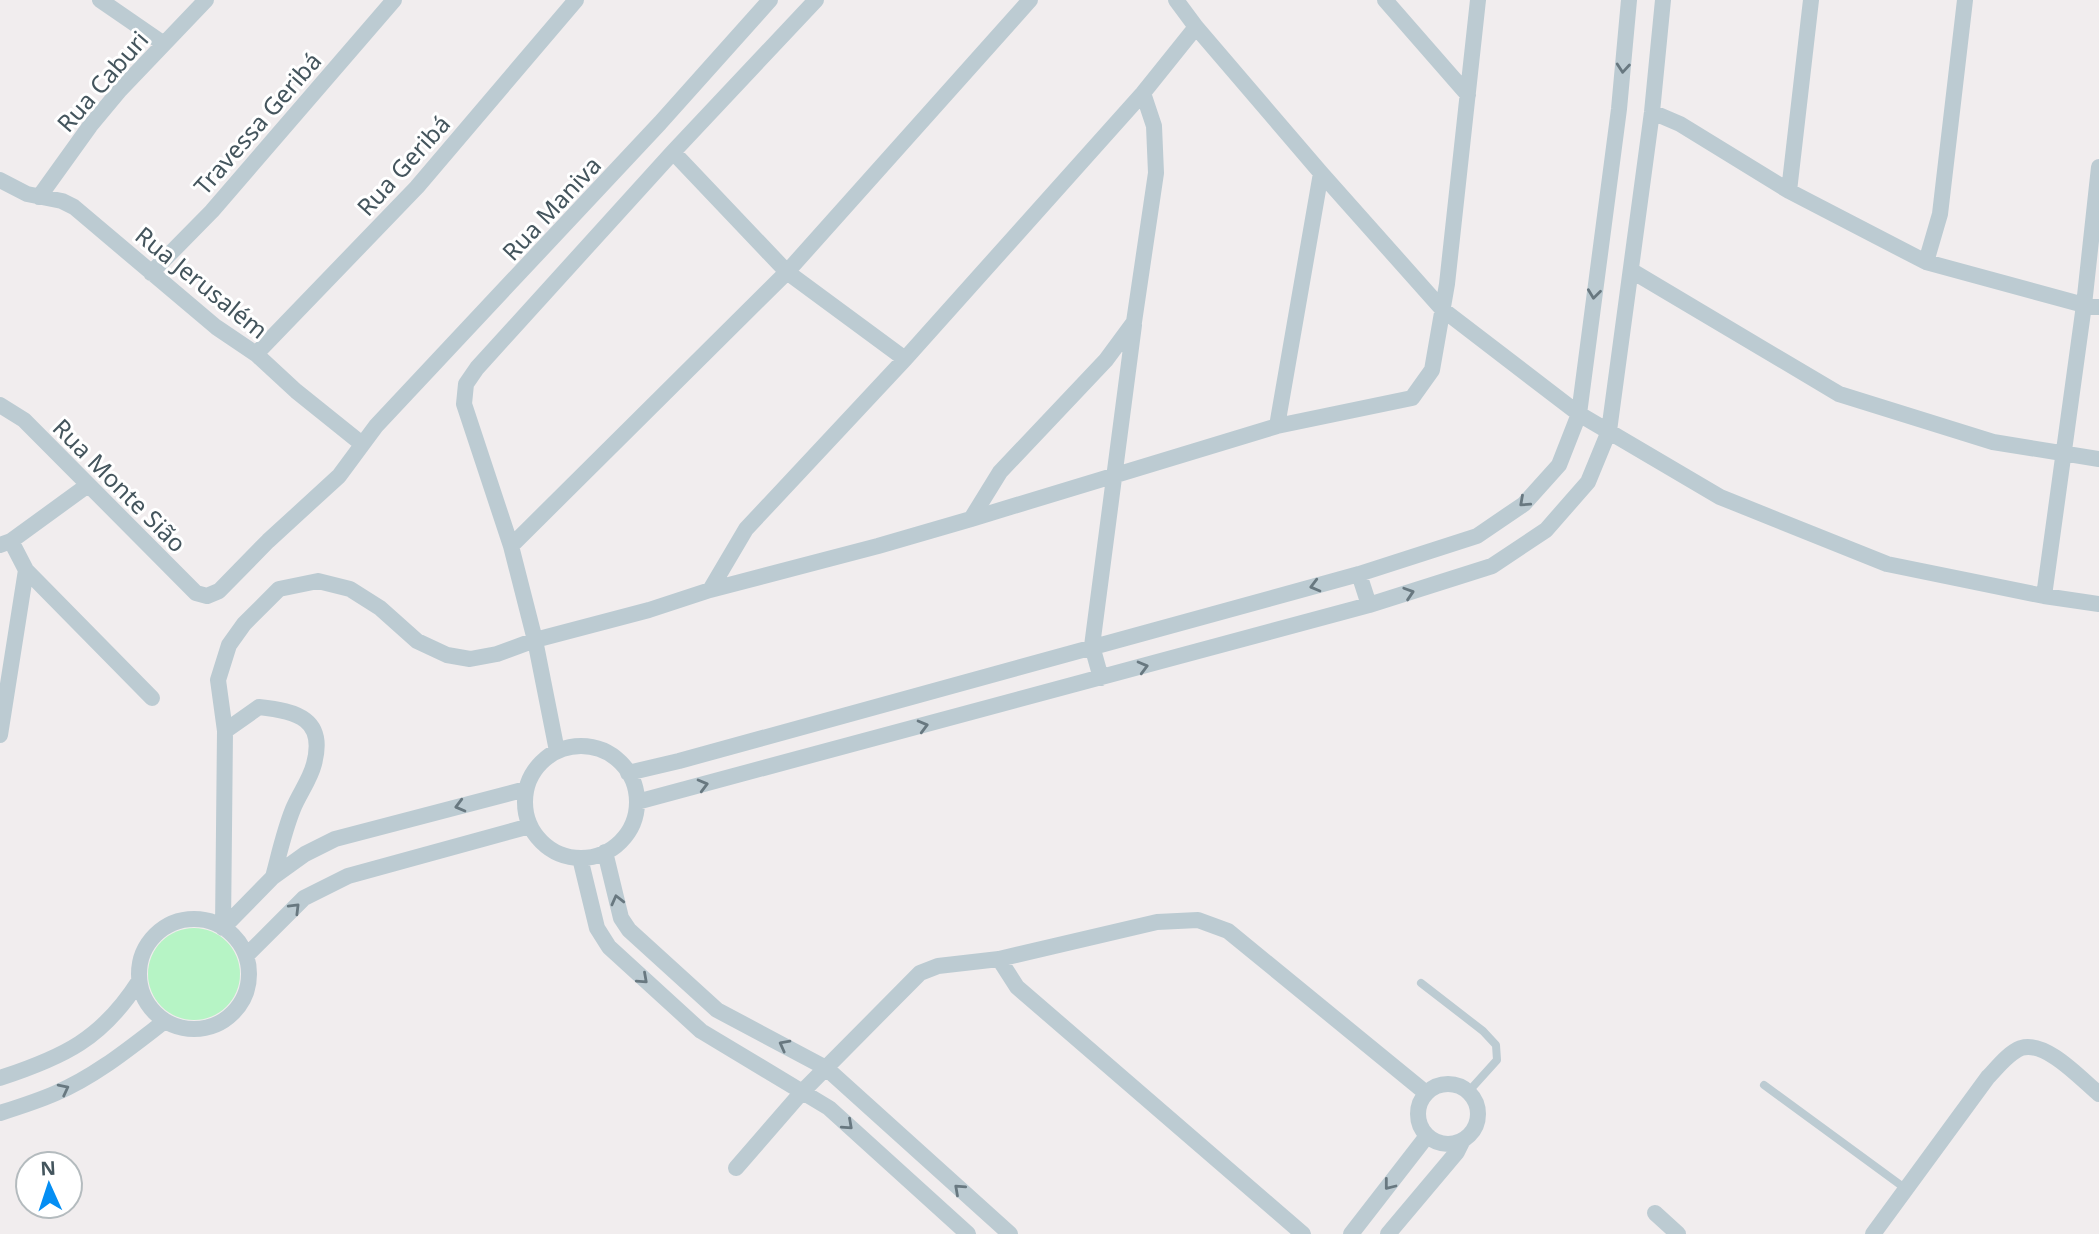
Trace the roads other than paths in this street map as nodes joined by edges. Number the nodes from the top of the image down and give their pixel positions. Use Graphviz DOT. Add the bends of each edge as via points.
graph roads {
  1 [pos="100,0"];
  2 [pos="206,0"];
  3 [pos="394,0"];
  4 [pos="576,0"];
  5 [pos="770,0"];
  6 [pos="816,0"];
  7 [pos="1030,0"];
  8 [pos="1176,0"];
  9 [pos="1385,0"];
  10 [pos="1478,0"];
  11 [pos="1629,0"];
  12 [pos="1663,0"];
  13 [pos="1811,0"];
  14 [pos="1965,0"];
  15 [pos="1196,27"];
  16 [pos="164,44"];
  17 [pos="1143,93"];
  18 [pos="1468,95"];
  19 [pos="1652,113"];
  20 [pos="673,152"];
  21 [pos="2099,167"];
  22 [pos="1321,173"];
  23 [pos="0,180"];
  24 [pos="1789,191"];
  25 [pos="39,197"];
  26 [pos="1926,262"];
  27 [pos="1632,271"];
  28 [pos="787,272"];
  29 [pos="151,273"];
  30 [pos="2091,306"];
  31 [pos="1442,309"];
  32 [pos="1134,322"];
  33 [pos="256,354"];
  34 [pos="905,359"];
  35 [pos="0,406"];
  36 [pos="1579,414"];
  37 [pos="1277,426"];
  38 [pos="1609,431"];
  39 [pos="362,444"];
  40 [pos="2064,454"];
  41 [pos="2099,459"];
  42 [pos="1114,476"];
  43 [pos="88,485"];
  44 [pos="971,519"];
  45 [pos="6,543"];
  46 [pos="511,545"];
  47 [pos="26,570"];
  48 [pos="1359,574"];
  49 [pos="710,590"];
  50 [pos="207,596"];
  51 [pos="2045,596"];
  52 [pos="2099,604"];
  53 [pos="1369,605"];
  54 [pos="534,640"];
  55 [pos="1092,646"];
  56 [pos="1101,678"];
  57 [pos="152,698"];
  58 [pos="225,731"];
  59 [pos="0,735"];
  60 [pos="557,751"];
  61 [pos="628,773"];
  62 [pos="526,789"];
  63 [pos="637,802"];
  64 [pos="530,826"];
  65 [pos="605,852"];
  66 [pos="580,858"];
  67 [pos="273,877"];
  68 [pos="223,928"];
  69 [pos="246,956"];
  70 [pos="999,959"];
  71 [pos="139,981"];
  72 [pos="1421,983"];
  73 [pos="165,1021"];
  74 [pos="826,1068"];
  75 [pos="0,1078"];
  76 [pos="1765,1085"];
  77 [pos="1469,1091"];
  78 [pos="802,1092"];
  79 [pos="1426,1093"];
  80 [pos="2099,1094"];
  81 [pos="0,1114"];
  82 [pos="1427,1136"];
  83 [pos="1463,1140"];
  84 [pos="736,1168"];
  85 [pos="1907,1189"];
  86 [pos="1655,1213"];
  87 [pos="968,1234"];
  88 [pos="1010,1234"];
  89 [pos="1303,1234"];
  90 [pos="1351,1234"];
  91 [pos="1388,1234"];
  92 [pos="1678,1234"];
  93 [pos="1873,1234"];
  1 -- 16 [label="street"];
  2 -- 16 [label="street, Rua Caburi"];
  3 -- 29 [label="street, Travessa Geribá" via="212,211"];
  4 -- 33 [label="street, Rua Geribá" via="417,187"];
  5 -- 39 [label="street, Rua Maniva"];
  6 -- 20 [label="street"];
  7 -- 28 [label="street"];
  8 -- 15 [label="street"];
  9 -- 18 [label="street"];
  10 -- 18 [label="street"];
  11 -- 36 [label="street, one-way"];
  12 -- 19 [label="street"];
  13 -- 24 [label="street"];
  14 -- 26 [label="street" via="1940,214"];
  15 -- 17 [label="street"];
  15 -- 22 [label="street"];
  16 -- 25 [label="street, Rua Caburi" via="90,127"];
  17 -- 32 [label="street" via="1154,126 1156,173"];
  17 -- 34 [label="street"];
  18 -- 31 [label="street"];
  19 -- 24 [label="street" via="1681,124"];
  19 -- 27 [label="street"];
  20 -- 28 [label="street"];
  20 -- 46 [label="street" via="466,384 464,404"];
  21 -- 30 [label="street"];
  22 -- 31 [label="street"];
  22 -- 37 [label="street"];
  23 -- 25 [label="street, Rua Jerusalém"];
  24 -- 26 [label="street"];
  25 -- 29 [label="street, Rua Jerusalém" via="74,207"];
  26 -- 30 [label="street"];
  27 -- 38 [label="street"];
  27 -- 40 [label="street" via="1839,394 1993,442"];
  28 -- 34 [label="street"];
  28 -- 46 [label="street"];
  29 -- 33 [label="street, Rua Jerusalém"];
  30 -- 40 [label="street"];
  31 -- 36 [label="street"];
  31 -- 37 [label="street" via="1432,370 1412,398"];
  32 -- 42 [label="street"];
  32 -- 44 [label="street" via="1107,360 1000,472"];
  33 -- 39 [label="street, Rua Jerusalém"];
  34 -- 49 [label="street" via="746,529"];
  35 -- 43 [label="street, Rua Monte Sião" via="24,420"];
  36 -- 38 [label="street"];
  36 -- 48 [label="street, one-way" via="1559,465 1524,504 1477,536"];
  37 -- 42 [label="street"];
  38 -- 51 [label="street" via="1720,497 1887,564"];
  53 -- 38 [label="street, one-way" via="1492,566 1546,530 1588,482"];
  39 -- 50 [label="street, Rua Maniva" via="339,476 219,591"];
  40 -- 41 [label="street"];
  40 -- 51 [label="street"];
  42 -- 44 [label="street"];
  42 -- 55 [label="street"];
  43 -- 45 [label="street"];
  43 -- 50 [label="street, Rua Monte Sião" via="196,593"];
  44 -- 49 [label="street"];
  45 -- 47 [label="street"];
  46 -- 54 [label="street"];
  47 -- 57 [label="street"];
  47 -- 59 [label="street"];
  48 -- 53 [label="street"];
  48 -- 55 [label="street, one-way"];
  49 -- 54 [label="street" via="649,611"];
  51 -- 52 [label="street"];
  56 -- 53 [label="street, one-way"];
  54 -- 58 [label="street" via="470,659 447,655 417,641 350,589 318,581 279,589 229,645 218,680"];
  54 -- 60 [label="street"];
  55 -- 56 [label="street"];
  55 -- 61 [label="street"];
  63 -- 56 [label="street, one-way"];
  58 -- 67 [label="street" via="259,707 283,709 306,718 318,739 314,766 292,810"];
  58 -- 68 [label="street"];
  60 -- 61 [label="street" via="594,748 617,758"];
  60 -- 62 [label="street" via="537,767"];
  61 -- 63 [label="street"];
  62 -- 64 [label="street"];
  62 -- 67 [label="street, one-way" via="335,839"];
  63 -- 65 [label="street" via="631,827"];
  64 -- 66 [label="street" via="545,845"];
  69 -- 64 [label="street, one-way" via="304,898 348,876"];
  65 -- 66 [label="street"];
  74 -- 65 [label="street, one-way" via="717,1010 629,930 621,918"];
  66 -- 78 [label="street, one-way" via="597,928 608,947 701,1031"];
  67 -- 68 [label="street"];
  68 -- 69 [label="street"];
  68 -- 71 [label="street" via="200,920 164,928 142,957"];
  69 -- 73 [label="street" via="249,980 241,1003 224,1021 201,1029"];
  70 -- 74 [label="street" via="938,966 920,973"];
  70 -- 79 [label="street" via="1157,922 1198,920 1228,932"];
  70 -- 89 [label="street" via="1017,987"];
  71 -- 73 [label="street" via="147,1004"];
  71 -- 75 [label="street" via="122,1007 79,1044"];
  72 -- 77 [label="lane" via="1496,1045 1497,1060"];
  81 -- 73 [label="street, one-way" via="84,1079"];
  74 -- 78 [label="street"];
  88 -- 74 [label="street, one-way"];
  76 -- 85 [label="lane"];
  77 -- 79 [label="street" via="1442,1084"];
  77 -- 83 [label="street" via="1479,1117 1471,1135"];
  78 -- 84 [label="street"];
  78 -- 87 [label="street, one-way" via="829,1108"];
  79 -- 82 [label="street" via="1418,1120"];
  80 -- 85 [label="street" via="2054,1056 2037,1048 2022,1048 1988,1077"];
  82 -- 83 [label="street" via="1444,1144"];
  82 -- 90 [label="street, one-way"];
  83 -- 91 [label="street"];
  85 -- 93 [label="street"];
  86 -- 92 [label="street"];
}
